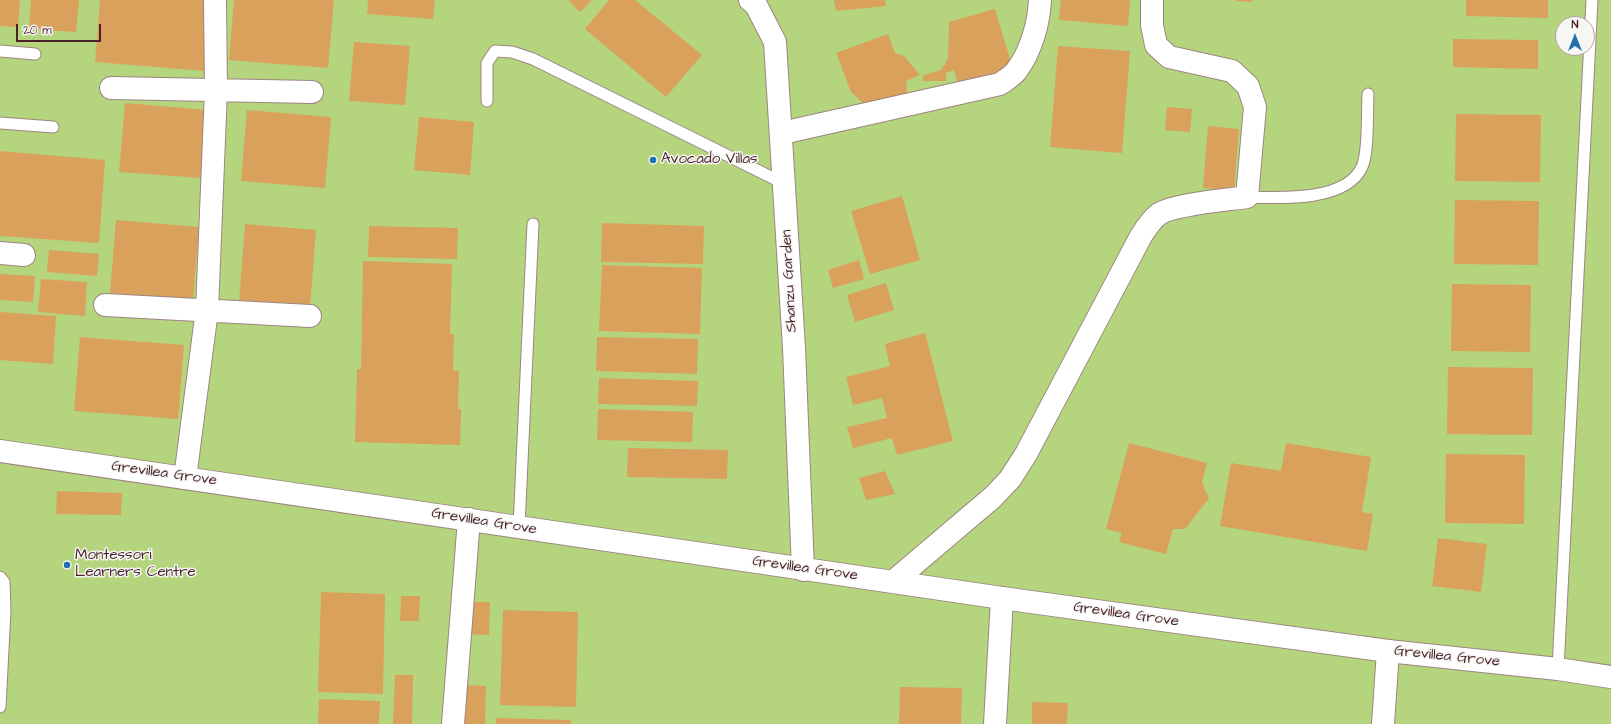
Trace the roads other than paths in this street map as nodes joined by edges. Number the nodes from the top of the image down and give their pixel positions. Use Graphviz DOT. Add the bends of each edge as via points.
graph roads {
  1 [pos="215,0"];
  2 [pos="750,0"];
  3 [pos="1040,0"];
  4 [pos="1152,0"];
  5 [pos="1592,0"];
  6 [pos="0,51"];
  7 [pos="35,54"];
  8 [pos="111,88"];
  9 [pos="216,90"];
  10 [pos="312,92"];
  11 [pos="1368,94"];
  12 [pos="487,101"];
  13 [pos="0,123"];
  14 [pos="53,127"];
  15 [pos="782,133"];
  16 [pos="785,184"];
  17 [pos="1248,197"];
  18 [pos="533,224"];
  19 [pos="0,253"];
  20 [pos="24,255"];
  21 [pos="105,305"];
  22 [pos="207,310"];
  23 [pos="310,316"];
  24 [pos="0,451"];
  25 [pos="185,478"];
  26 [pos="469,519"];
  27 [pos="519,527"];
  28 [pos="803,570"];
  29 [pos="0,577"];
  30 [pos="894,581"];
  31 [pos="1002,598"];
  32 [pos="1388,651"];
  33 [pos="1558,669"];
  34 [pos="1611,677"];
  35 [pos="0,707"];
  36 [pos="453,724"];
  37 [pos="995,724"];
  38 [pos="1383,724"];
  1 -- 9 [label="street"];
  2 -- 15 [label="street, Shanzu Garden" via="756,5 775,42"];
  3 -- 15 [label="street" via="1039,16 1028,50 1017,72 1000,84"];
  4 -- 17 [label="street" via="1152,25 1156,45 1169,57 1232,71 1248,86 1256,107"];
  5 -- 33 [label="lane"];
  6 -- 7 [label="lane"];
  8 -- 9 [label="street"];
  9 -- 10 [label="street"];
  9 -- 22 [label="street"];
  11 -- 17 [label="lane" via="1367,141 1363,166 1354,180 1335,189 1305,197"];
  12 -- 16 [label="lane" via="487,63 494,52 512,52 533,59"];
  13 -- 14 [label="lane"];
  15 -- 16 [label="street, Shanzu Garden"];
  16 -- 28 [label="street, Shanzu Garden"];
  17 -- 30 [label="street" via="1171,208 1150,221 1026,454 1010,479 993,497"];
  18 -- 27 [label="lane"];
  19 -- 20 [label="street"];
  21 -- 22 [label="street"];
  22 -- 23 [label="street"];
  22 -- 25 [label="street"];
  24 -- 25 [label="street, Grevillea Grove"];
  25 -- 26 [label="street, Grevillea Grove"];
  26 -- 27 [label="street, Grevillea Grove"];
  26 -- 36 [label="street"];
  27 -- 28 [label="street, Grevillea Grove"];
  28 -- 30 [label="street, Grevillea Grove"];
  29 -- 35 [label="lane" via="4,582 5,611"];
  30 -- 31 [label="street, Grevillea Grove"];
  31 -- 32 [label="street, Grevillea Grove"];
  31 -- 37 [label="street"];
  32 -- 33 [label="street, Grevillea Grove"];
  32 -- 38 [label="street"];
  33 -- 34 [label="street, Grevillea Grove"];
}
